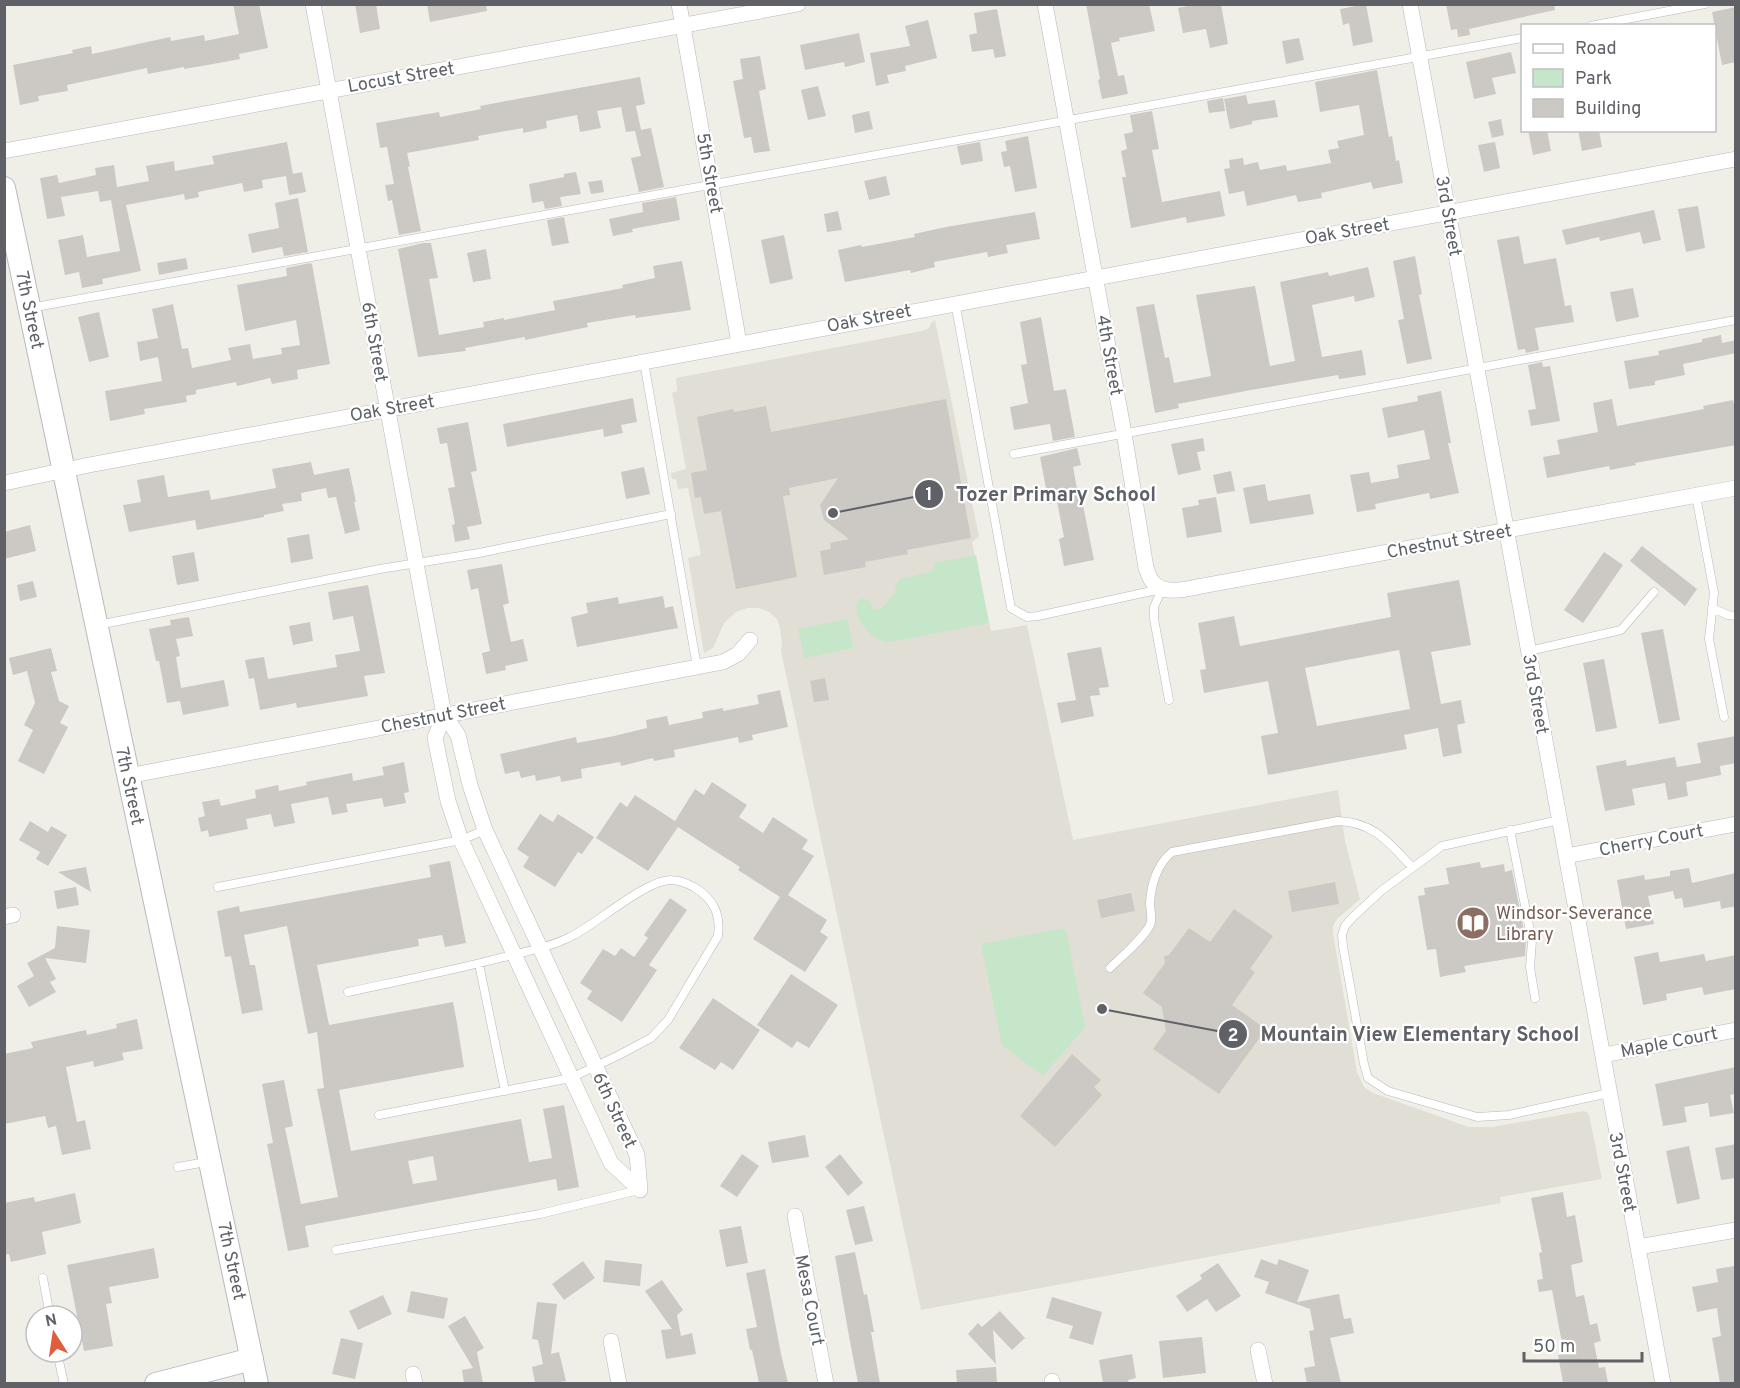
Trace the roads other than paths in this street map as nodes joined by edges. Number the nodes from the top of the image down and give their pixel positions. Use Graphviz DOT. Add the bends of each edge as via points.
graph roads {
  1 [pos="314,4"];
  2 [pos="679,4"];
  3 [pos="798,4"];
  4 [pos="1045,4"];
  5 [pos="1410,4"];
  6 [pos="1705,4"];
  7 [pos="1600,24"];
  8 [pos="683,26"];
  9 [pos="1521,38"];
  10 [pos="1420,56"];
  11 [pos="329,90"];
  12 [pos="1066,120"];
  13 [pos="4,151"];
  14 [pos="1736,159"];
  15 [pos="712,185"];
  16 [pos="4,188"];
  17 [pos="1448,212"];
  18 [pos="358,249"];
  19 [pos="1095,277"];
  20 [pos="955,302"];
  21 [pos="30,308"];
  22 [pos="1736,320"];
  23 [pos="739,343"];
  24 [pos="645,362"];
  25 [pos="1477,368"];
  26 [pos="388,408"];
  27 [pos="1124,433"];
  28 [pos="1014,454"];
  29 [pos="63,470"];
  30 [pos="4,483"];
  31 [pos="1736,488"];
  32 [pos="1696,496"];
  33 [pos="670,514"];
  34 [pos="1507,531"];
  35 [pos="416,564"];
  36 [pos="1162,589"];
  37 [pos="1654,592"];
  38 [pos="1712,608"];
  39 [pos="1736,616"];
  40 [pos="96,625"];
  41 [pos="750,640"];
  42 [pos="1528,651"];
  43 [pos="697,667"];
  44 [pos="1169,700"];
  45 [pos="444,715"];
  46 [pos="1724,717"];
  47 [pos="128,776"];
  48 [pos="1559,820"];
  49 [pos="1736,824"];
  50 [pos="485,830"];
  51 [pos="1510,830"];
  52 [pos="461,840"];
  53 [pos="1566,856"];
  54 [pos="1412,867"];
  55 [pos="218,887"];
  56 [pos="539,948"];
  57 [pos="514,955"];
  58 [pos="479,964"];
  59 [pos="1110,968"];
  60 [pos="348,992"];
  61 [pos="1535,998"];
  62 [pos="1736,1030"];
  63 [pos="1603,1054"];
  64 [pos="595,1067"];
  65 [pos="571,1078"];
  66 [pos="505,1091"];
  67 [pos="1609,1094"];
  68 [pos="379,1115"];
  69 [pos="210,1161"];
  70 [pos="178,1167"];
  71 [pos="640,1190"];
  72 [pos="795,1216"];
  73 [pos="1736,1230"];
  74 [pos="1638,1247"];
  75 [pos="336,1250"];
  76 [pos="42,1278"];
  77 [pos="47,1304"];
  78 [pos="611,1341"];
  79 [pos="1258,1350"];
  80 [pos="252,1359"];
  81 [pos="60,1364"];
  82 [pos="64,1383"];
  83 [pos="156,1383"];
  84 [pos="257,1383"];
  85 [pos="619,1383"];
  86 [pos="826,1383"];
  87 [pos="1265,1383"];
  88 [pos="1663,1383"];
  1 -- 11 [label="street, 6th Street"];
  2 -- 8 [label="street, 5th Street"];
  3 -- 8 [label="street, Locust Street"];
  4 -- 12 [label="street, 4th Street"];
  5 -- 10 [label="street, 3rd Street"];
  6 -- 7 [label="lane"];
  8 -- 11 [label="street, Locust Street"];
  8 -- 15 [label="street, 5th Street"];
  9 -- 10 [label="lane"];
  10 -- 12 [label="lane"];
  10 -- 17 [label="street, 3rd Street"];
  11 -- 13 [label="street, Locust Street"];
  11 -- 18 [label="street, 6th Street"];
  12 -- 15 [label="lane"];
  12 -- 19 [label="street, 4th Street"];
  14 -- 17 [label="street, Oak Street"];
  15 -- 18 [label="lane"];
  15 -- 23 [label="street, 5th Street"];
  16 -- 21 [label="street, 7th Street"];
  17 -- 19 [label="street, Oak Street"];
  17 -- 25 [label="street, 3rd Street"];
  18 -- 21 [label="lane"];
  18 -- 26 [label="street, 6th Street"];
  19 -- 20 [label="street, Oak Street"];
  19 -- 27 [label="street, 4th Street"];
  20 -- 23 [label="street, Oak Street"];
  20 -- 36 [label="lane" via="1011,608 1027,617 1038,616"];
  21 -- 29 [label="street, 7th Street"];
  22 -- 25 [label="lane"];
  23 -- 24 [label="street, Oak Street"];
  24 -- 26 [label="street, Oak Street"];
  24 -- 33 [label="lane"];
  25 -- 27 [label="lane"];
  25 -- 34 [label="street, 3rd Street"];
  26 -- 29 [label="street, Oak Street"];
  26 -- 35 [label="street, 6th Street"];
  27 -- 28 [label="lane"];
  27 -- 36 [label="street, 4th Street" via="1146,568 1152,582"];
  29 -- 30 [label="street, Oak Street"];
  29 -- 40 [label="street, 7th Street"];
  31 -- 32 [label="street, Chestnut Street"];
  32 -- 34 [label="street, Chestnut Street"];
  32 -- 38 [label="lane" via="1714,593"];
  33 -- 35 [label="lane"];
  33 -- 43 [label="lane"];
  34 -- 36 [label="street, Chestnut Street" via="1181,590"];
  34 -- 42 [label="street, 3rd Street"];
  35 -- 40 [label="lane"];
  35 -- 45 [label="street, 6th Street"];
  36 -- 44 [label="lane" via="1154,606 1154,619"];
  37 -- 42 [label="lane" via="1621,630"];
  38 -- 39 [label="lane"];
  38 -- 46 [label="lane" via="1709,639"];
  40 -- 47 [label="street, 7th Street"];
  41 -- 43 [label="street, Chestnut Street" via="738,654 723,662"];
  42 -- 48 [label="street, 3rd Street"];
  43 -- 45 [label="street, Chestnut Street"];
  45 -- 47 [label="street, Chestnut Street"];
  45 -- 50 [label="street, 6th Street" via="458,735"];
  45 -- 52 [label="street, 6th Street" via="435,738"];
  47 -- 69 [label="street, 7th Street"];
  48 -- 51 [label="lane"];
  48 -- 53 [label="street, 3rd Street"];
  49 -- 53 [label="street, Cherry Court"];
  50 -- 52 [label="lane"];
  50 -- 56 [label="street, 6th Street"];
  51 -- 54 [label="lane" via="1442,846"];
  51 -- 61 [label="lane" via="1532,941 1530,967"];
  52 -- 55 [label="lane"];
  52 -- 57 [label="street, 6th Street"];
  53 -- 63 [label="street, 3rd Street"];
  54 -- 59 [label="lane" via="1383,837 1353,822 1338,821 1172,852 1163,859 1154,878 1151,923"];
  54 -- 67 [label="lane" via="1352,918 1342,935 1368,1078 1388,1091 1477,1117 1509,1115"];
  56 -- 57 [label="lane"];
  56 -- 64 [label="street, 6th Street"];
  56 -- 64 [label="lane" via="571,937 666,881 690,885 714,905 719,920 718,936 668,1020 651,1038"];
  57 -- 58 [label="lane"];
  57 -- 65 [label="street, 6th Street"];
  58 -- 60 [label="lane"];
  58 -- 66 [label="lane"];
  62 -- 63 [label="street, Maple Court"];
  63 -- 67 [label="street, 3rd Street"];
  64 -- 65 [label="lane"];
  64 -- 71 [label="street, 6th Street" via="637,1155"];
  65 -- 66 [label="lane"];
  65 -- 71 [label="street, 6th Street" via="611,1163"];
  66 -- 68 [label="lane"];
  67 -- 74 [label="street, 3rd Street"];
  69 -- 70 [label="lane"];
  69 -- 80 [label="street, 7th Street"];
  71 -- 75 [label="lane" via="540,1214"];
  72 -- 86 [label="street, Mesa Court"];
  73 -- 74 [label="street"];
  74 -- 88 [label="street, 3rd Street"];
  76 -- 77 [label="lane"];
  78 -- 85 [label="street"];
  79 -- 87 [label="street"];
  80 -- 83 [label="street"];
  80 -- 84 [label="street, 7th Street"];
  81 -- 82 [label="lane"];
}
